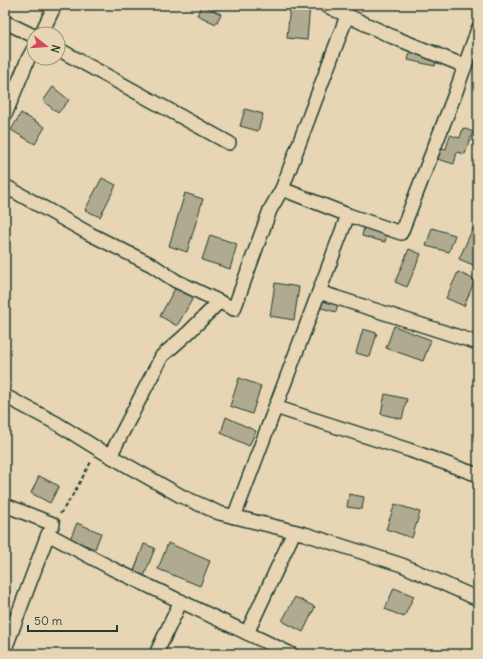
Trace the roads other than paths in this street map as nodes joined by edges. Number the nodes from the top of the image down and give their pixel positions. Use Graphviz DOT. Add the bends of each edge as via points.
graph roads {
  1 [pos="54,5"];
  2 [pos="324,5"];
  3 [pos="347,16"];
  4 [pos="5,22"];
  5 [pos="45,26"];
  6 [pos="478,29"];
  7 [pos="26,32"];
  8 [pos="66,53"];
  9 [pos="26,64"];
  10 [pos="465,66"];
  11 [pos="5,115"];
  12 [pos="229,143"];
  13 [pos="5,186"];
  14 [pos="282,190"];
  15 [pos="348,215"];
  16 [pos="319,292"];
  17 [pos="220,302"];
  18 [pos="478,343"];
  19 [pos="5,396"];
  20 [pos="276,407"];
  21 [pos="110,456"];
  22 [pos="478,475"];
  23 [pos="5,505"];
  24 [pos="234,517"];
  25 [pos="53,524"];
  26 [pos="294,532"];
  27 [pos="478,599"];
  28 [pos="181,601"];
  29 [pos="247,633"];
  30 [pos="5,649"];
  31 [pos="156,654"];
  32 [pos="291,654"];
  1 -- 5 [label="street"];
  2 -- 3 [label="street"];
  3 -- 10 [label="street"];
  3 -- 14 [label="street"];
  4 -- 7 [label="street"];
  6 -- 10 [label="street"];
  8 -- 12 [label="street"];
  9 -- 11 [label="street"];
  10 -- 15 [label="street" via="401,233"];
  13 -- 17 [label="street" via="90,234 152,265 176,281"];
  14 -- 15 [label="street"];
  14 -- 17 [label="street" via="270,210 234,310"];
  15 -- 16 [label="street"];
  16 -- 18 [label="street"];
  16 -- 20 [label="street"];
  17 -- 21 [label="street" via="162,356"];
  19 -- 21 [label="street"];
  20 -- 22 [label="street"];
  20 -- 24 [label="street"];
  21 -- 24 [label="street" via="181,496"];
  23 -- 25 [label="street"];
  24 -- 26 [label="street"];
  26 -- 27 [label="street" via="402,565"];
  26 -- 29 [label="street"];
  28 -- 29 [label="street"];
  28 -- 30 [label="street" via="113,569 48,534"];
  28 -- 31 [label="street"];
  29 -- 32 [label="street"];
}
